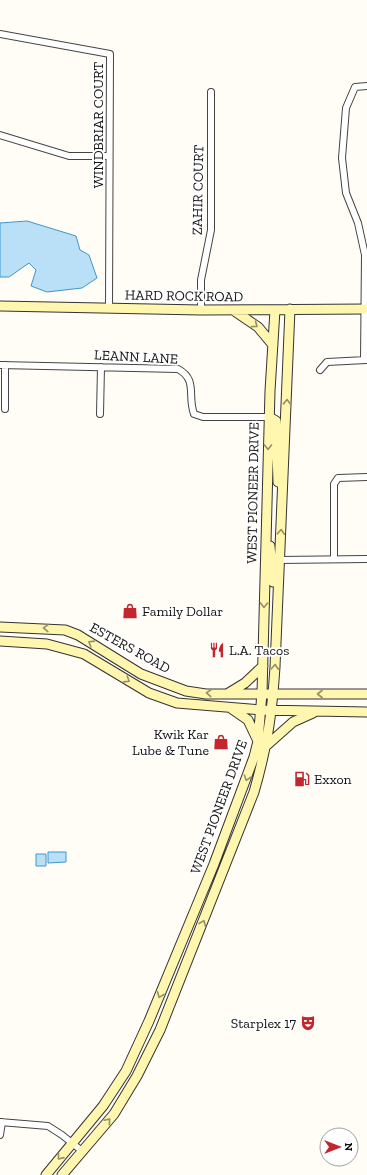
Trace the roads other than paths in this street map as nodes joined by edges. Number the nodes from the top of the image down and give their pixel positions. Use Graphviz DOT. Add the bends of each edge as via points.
graph roads {
  1 [pos="0,34"];
  2 [pos="367,86"];
  3 [pos="211,92"];
  4 [pos="0,135"];
  5 [pos="109,156"];
  6 [pos="0,306"];
  7 [pos="109,309"];
  8 [pos="290,309"];
  9 [pos="366,309"];
  10 [pos="201,310"];
  11 [pos="233,310"];
  12 [pos="275,310"];
  13 [pos="273,345"];
  14 [pos="365,360"];
  15 [pos="3,365"];
  16 [pos="101,367"];
  17 [pos="320,370"];
  18 [pos="5,409"];
  19 [pos="100,414"];
  20 [pos="269,416"];
  21 [pos="367,477"];
  22 [pos="283,493"];
  23 [pos="266,540"];
  24 [pos="334,559"];
  25 [pos="367,559"];
  26 [pos="279,560"];
  27 [pos="278,594"];
  28 [pos="0,627"];
  29 [pos="12,628"];
  30 [pos="0,641"];
  31 [pos="13,642"];
  32 [pos="263,666"];
  33 [pos="262,693"];
  34 [pos="273,693"];
  35 [pos="227,694"];
  36 [pos="367,694"];
  37 [pos="231,708"];
  38 [pos="261,710"];
  39 [pos="273,710"];
  40 [pos="316,712"];
  41 [pos="367,712"];
  42 [pos="258,741"];
  43 [pos="266,746"];
  44 [pos="1,1122"];
  45 [pos="0,1135"];
  46 [pos="72,1142"];
  47 [pos="82,1150"];
  48 [pos="46,1175"];
  49 [pos="62,1175"];
  1 -- 5 [label="street, WINDBRIAR COURT" via="110,54"];
  2 -- 9 [label="street" via="355,87 346,108 342,158 346,193 358,223 365,255"];
  3 -- 10 [label="street, ZAHIR COURT" via="211,230 201,280"];
  4 -- 5 [label="street" via="69,156"];
  5 -- 7 [label="street, WINDBRIAR COURT"];
  6 -- 7 [label="main road, HARD ROCK ROAD"];
  7 -- 10 [label="main road, HARD ROCK ROAD"];
  8 -- 9 [label="main road, HARD ROCK ROAD"];
  8 -- 12 [label="main road, HARD ROCK ROAD"];
  22 -- 8 [label="main road, WEST PIONEER DRIVE, one-way"];
  9 -- 14 [label="street"];
  10 -- 11 [label="main road, HARD ROCK ROAD"];
  11 -- 12 [label="main road, HARD ROCK ROAD"];
  11 -- 13 [label="main road, one-way" via="258,327"];
  12 -- 13 [label="main road, WEST PIONEER DRIVE"];
  13 -- 20 [label="main road, WEST PIONEER DRIVE"];
  14 -- 17 [label="street" via="327,362"];
  15 -- 16 [label="street, LEANN LANE"];
  15 -- 18 [label="street"];
  16 -- 19 [label="street"];
  16 -- 20 [label="street, LEANN LANE" via="178,369 187,373 191,381 190,404 194,414 203,417"];
  20 -- 22 [label="main road" via="276,421 277,480"];
  20 -- 23 [label="main road, WEST PIONEER DRIVE, one-way"];
  21 -- 24 [label="street" via="338,478 334,484"];
  26 -- 22 [label="main road, WEST PIONEER DRIVE, one-way"];
  23 -- 27 [label="main road" via="270,543 274,583"];
  23 -- 32 [label="main road, WEST PIONEER DRIVE, one-way"];
  24 -- 25 [label="street"];
  24 -- 26 [label="street"];
  26 -- 27 [label="main road, WEST PIONEER DRIVE"];
  34 -- 27 [label="main road, WEST PIONEER DRIVE, one-way"];
  28 -- 29 [label="main road, ESTERS ROAD"];
  29 -- 31 [label="main road"];
  35 -- 29 [label="main road, ESTERS ROAD, one-way" via="186,691 167,685 141,674 78,635 65,630"];
  30 -- 31 [label="main road, ESTERS ROAD"];
  31 -- 37 [label="main road, ESTERS ROAD, one-way" via="57,646 84,654 149,693 177,703"];
  32 -- 33 [label="main road, WEST PIONEER DRIVE"];
  32 -- 35 [label="main road" via="245,683"];
  33 -- 34 [label="main road, ESTERS ROAD"];
  33 -- 35 [label="main road, ESTERS ROAD"];
  33 -- 38 [label="main road, WEST PIONEER DRIVE"];
  36 -- 34 [label="main road, ESTERS ROAD, one-way"];
  34 -- 39 [label="main road, WEST PIONEER DRIVE"];
  37 -- 38 [label="main road, ESTERS ROAD"];
  37 -- 42 [label="main road" via="248,720"];
  38 -- 39 [label="main road, ESTERS ROAD"];
  38 -- 42 [label="main road, WEST PIONEER DRIVE"];
  39 -- 40 [label="main road, ESTERS ROAD"];
  39 -- 43 [label="main road, WEST PIONEER DRIVE"];
  40 -- 41 [label="main road, ESTERS ROAD"];
  40 -- 43 [label="main road" via="293,722"];
  42 -- 46 [label="main road, WEST PIONEER DRIVE, one-way" via="244,788 214,864 126,1072 103,1106"];
  47 -- 43 [label="main road, WEST PIONEER DRIVE, one-way" via="114,1114 160,1030 254,792"];
  44 -- 45 [label="street"];
  44 -- 46 [label="street" via="48,1126"];
  46 -- 47 [label="street"];
  46 -- 48 [label="main road, WEST PIONEER DRIVE, one-way"];
  47 -- 49 [label="main road, WEST PIONEER DRIVE"];
}
